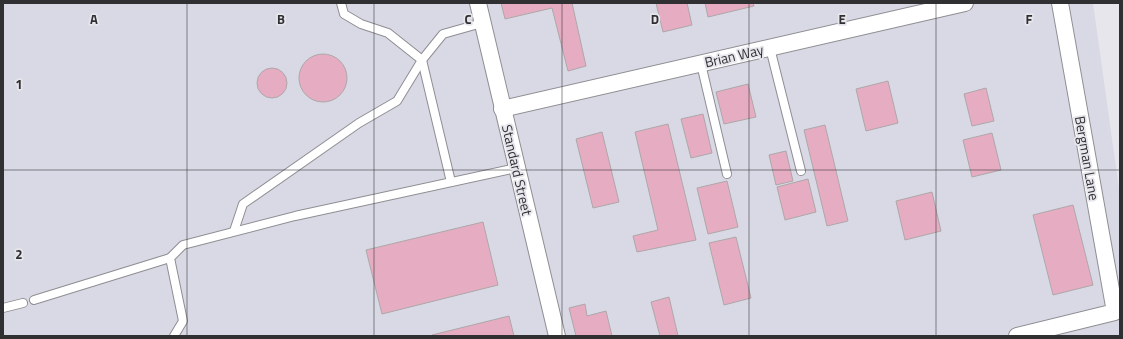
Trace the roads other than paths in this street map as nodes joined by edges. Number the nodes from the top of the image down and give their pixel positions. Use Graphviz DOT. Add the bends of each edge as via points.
graph roads {
  1 [pos="341,3"];
  2 [pos="478,3"];
  3 [pos="965,3"];
  4 [pos="1060,3"];
  5 [pos="482,23"];
  6 [pos="770,48"];
  7 [pos="422,60"];
  8 [pos="701,64"];
  9 [pos="502,109"];
  10 [pos="516,168"];
  11 [pos="802,171"];
  12 [pos="727,174"];
  13 [pos="451,182"];
  14 [pos="234,231"];
  15 [pos="170,258"];
  16 [pos="34,300"];
  17 [pos="23,303"];
  18 [pos="3,308"];
  19 [pos="174,336"];
  20 [pos="557,336"];
  21 [pos="1017,336"];
  1 -- 7 [label="lane" via="344,14 361,24 388,33"];
  2 -- 5 [label="street, Standard Street"];
  3 -- 6 [label="street, Brian Way"];
  4 -- 21 [label="street, Bergman Lane" via="1115,312"];
  5 -- 7 [label="lane" via="443,34"];
  5 -- 9 [label="street, Standard Street"];
  6 -- 8 [label="street, Brian Way"];
  6 -- 11 [label="lane"];
  7 -- 13 [label="lane"];
  7 -- 14 [label="lane" via="397,101 359,123 243,204"];
  8 -- 9 [label="street, Brian Way"];
  8 -- 12 [label="lane"];
  9 -- 10 [label="street, Standard Street"];
  10 -- 13 [label="lane"];
  10 -- 20 [label="street, Standard Street"];
  13 -- 14 [label="lane"];
  14 -- 15 [label="lane" via="183,245"];
  15 -- 16 [label="lane"];
  15 -- 19 [label="lane" via="184,321"];
  17 -- 18 [label="lane"];
}
